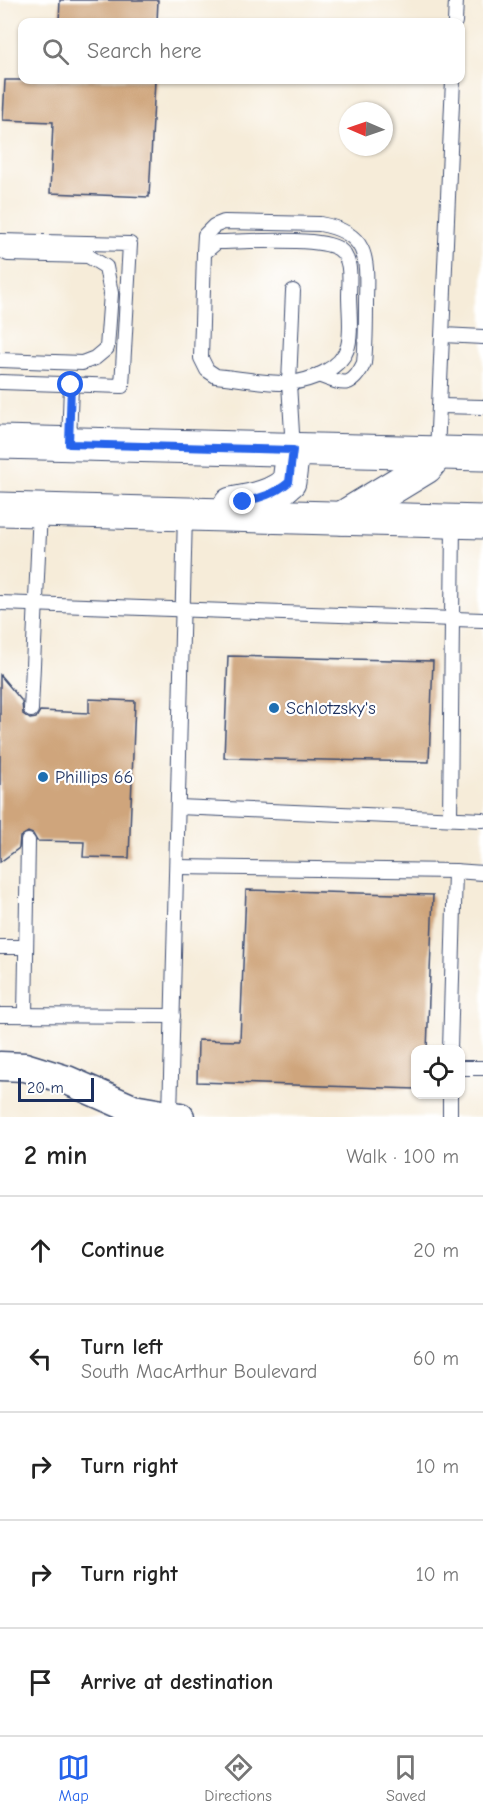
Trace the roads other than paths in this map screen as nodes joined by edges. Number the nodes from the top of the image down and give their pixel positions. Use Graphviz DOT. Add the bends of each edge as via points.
graph roads {
  1 [pos="456,0"];
  2 [pos="455,18"];
  3 [pos="453,84"];
  4 [pos="0,241"];
  5 [pos="0,250"];
  6 [pos="204,253"];
  7 [pos="293,291"];
  8 [pos="443,335"];
  9 [pos="483,337"];
  10 [pos="0,360"];
  11 [pos="318,375"];
  12 [pos="0,382"];
  13 [pos="289,383"];
  14 [pos="71,385"];
  15 [pos="440,406"];
  16 [pos="483,407"];
  17 [pos="0,442"];
  18 [pos="69,444"];
  19 [pos="293,450"];
  20 [pos="437,453"];
  21 [pos="483,454"];
  22 [pos="0,508"];
  23 [pos="40,510"];
  24 [pos="185,514"];
  25 [pos="342,518"];
  26 [pos="468,522"];
  27 [pos="0,603"];
  28 [pos="37,604"];
  29 [pos="183,610"];
  30 [pos="453,619"];
  31 [pos="483,620"];
  32 [pos="31,710"];
  33 [pos="178,807"];
  34 [pos="450,818"];
  35 [pos="483,819"];
  36 [pos="28,841"];
  37 [pos="177,867"];
  38 [pos="455,871"];
  39 [pos="483,873"];
  40 [pos="0,946"];
  41 [pos="26,947"];
  42 [pos="0,1015"];
  43 [pos="25,1015"];
  44 [pos="172,1017"];
  45 [pos="450,1045"];
  46 [pos="0,1066"];
  47 [pos="465,1068"];
  48 [pos="483,1068"];
  49 [pos="450,1099"];
  50 [pos="170,1116"];
  51 [pos="180,1117"];
  52 [pos="450,1117"];
  1 -- 2 [label="lane"];
  3 -- 8 [label="lane"];
  4 -- 14 [label="lane" via="130,244 122,386"];
  5 -- 10 [label="lane" via="8,254 88,256 106,267 111,293 107,348 95,358 82,363"];
  6 -- 11 [label="lane" via="217,242 306,242 329,244 341,250 349,264 348,348 337,365"];
  6 -- 11 [label="lane" via="205,235 224,222 320,224 351,235 362,248 367,264 364,363 357,377 349,382"];
  6 -- 13 [label="lane" via="201,358 207,370 216,376"];
  7 -- 13 [label="lane"];
  8 -- 9 [label="lane"];
  8 -- 15 [label="lane"];
  11 -- 13 [label="lane"];
  12 -- 14 [label="lane"];
  13 -- 19 [label="lane"];
  14 -- 18 [label="lane"];
  15 -- 16 [label="lane"];
  15 -- 20 [label="lane"];
  17 -- 18 [label="main road"];
  18 -- 19 [label="main road"];
  19 -- 20 [label="main road"];
  19 -- 24 [label="main road" via="289,482 281,490"];
  20 -- 21 [label="main road"];
  20 -- 25 [label="main road" via="426,467"];
  22 -- 23 [label="main road"];
  23 -- 24 [label="main road"];
  23 -- 28 [label="lane"];
  24 -- 25 [label="main road"];
  24 -- 29 [label="lane"];
  25 -- 26 [label="main road"];
  26 -- 30 [label="lane"];
  27 -- 28 [label="lane"];
  28 -- 29 [label="lane"];
  28 -- 32 [label="lane"];
  29 -- 30 [label="lane"];
  29 -- 33 [label="lane"];
  30 -- 31 [label="lane"];
  30 -- 34 [label="lane"];
  33 -- 34 [label="lane"];
  33 -- 37 [label="lane"];
  34 -- 35 [label="lane"];
  36 -- 41 [label="lane"];
  37 -- 38 [label="lane"];
  37 -- 44 [label="lane"];
  38 -- 39 [label="lane"];
  38 -- 45 [label="lane"];
  40 -- 41 [label="lane"];
  41 -- 43 [label="lane"];
  42 -- 43 [label="lane"];
  43 -- 44 [label="lane"];
  44 -- 50 [label="lane"];
  46 -- 50 [label="street" via="25,1067 67,1080 133,1109"];
  47 -- 48 [label="lane"];
  49 -- 52 [label="lane"];
  50 -- 51 [label="street"];
}
